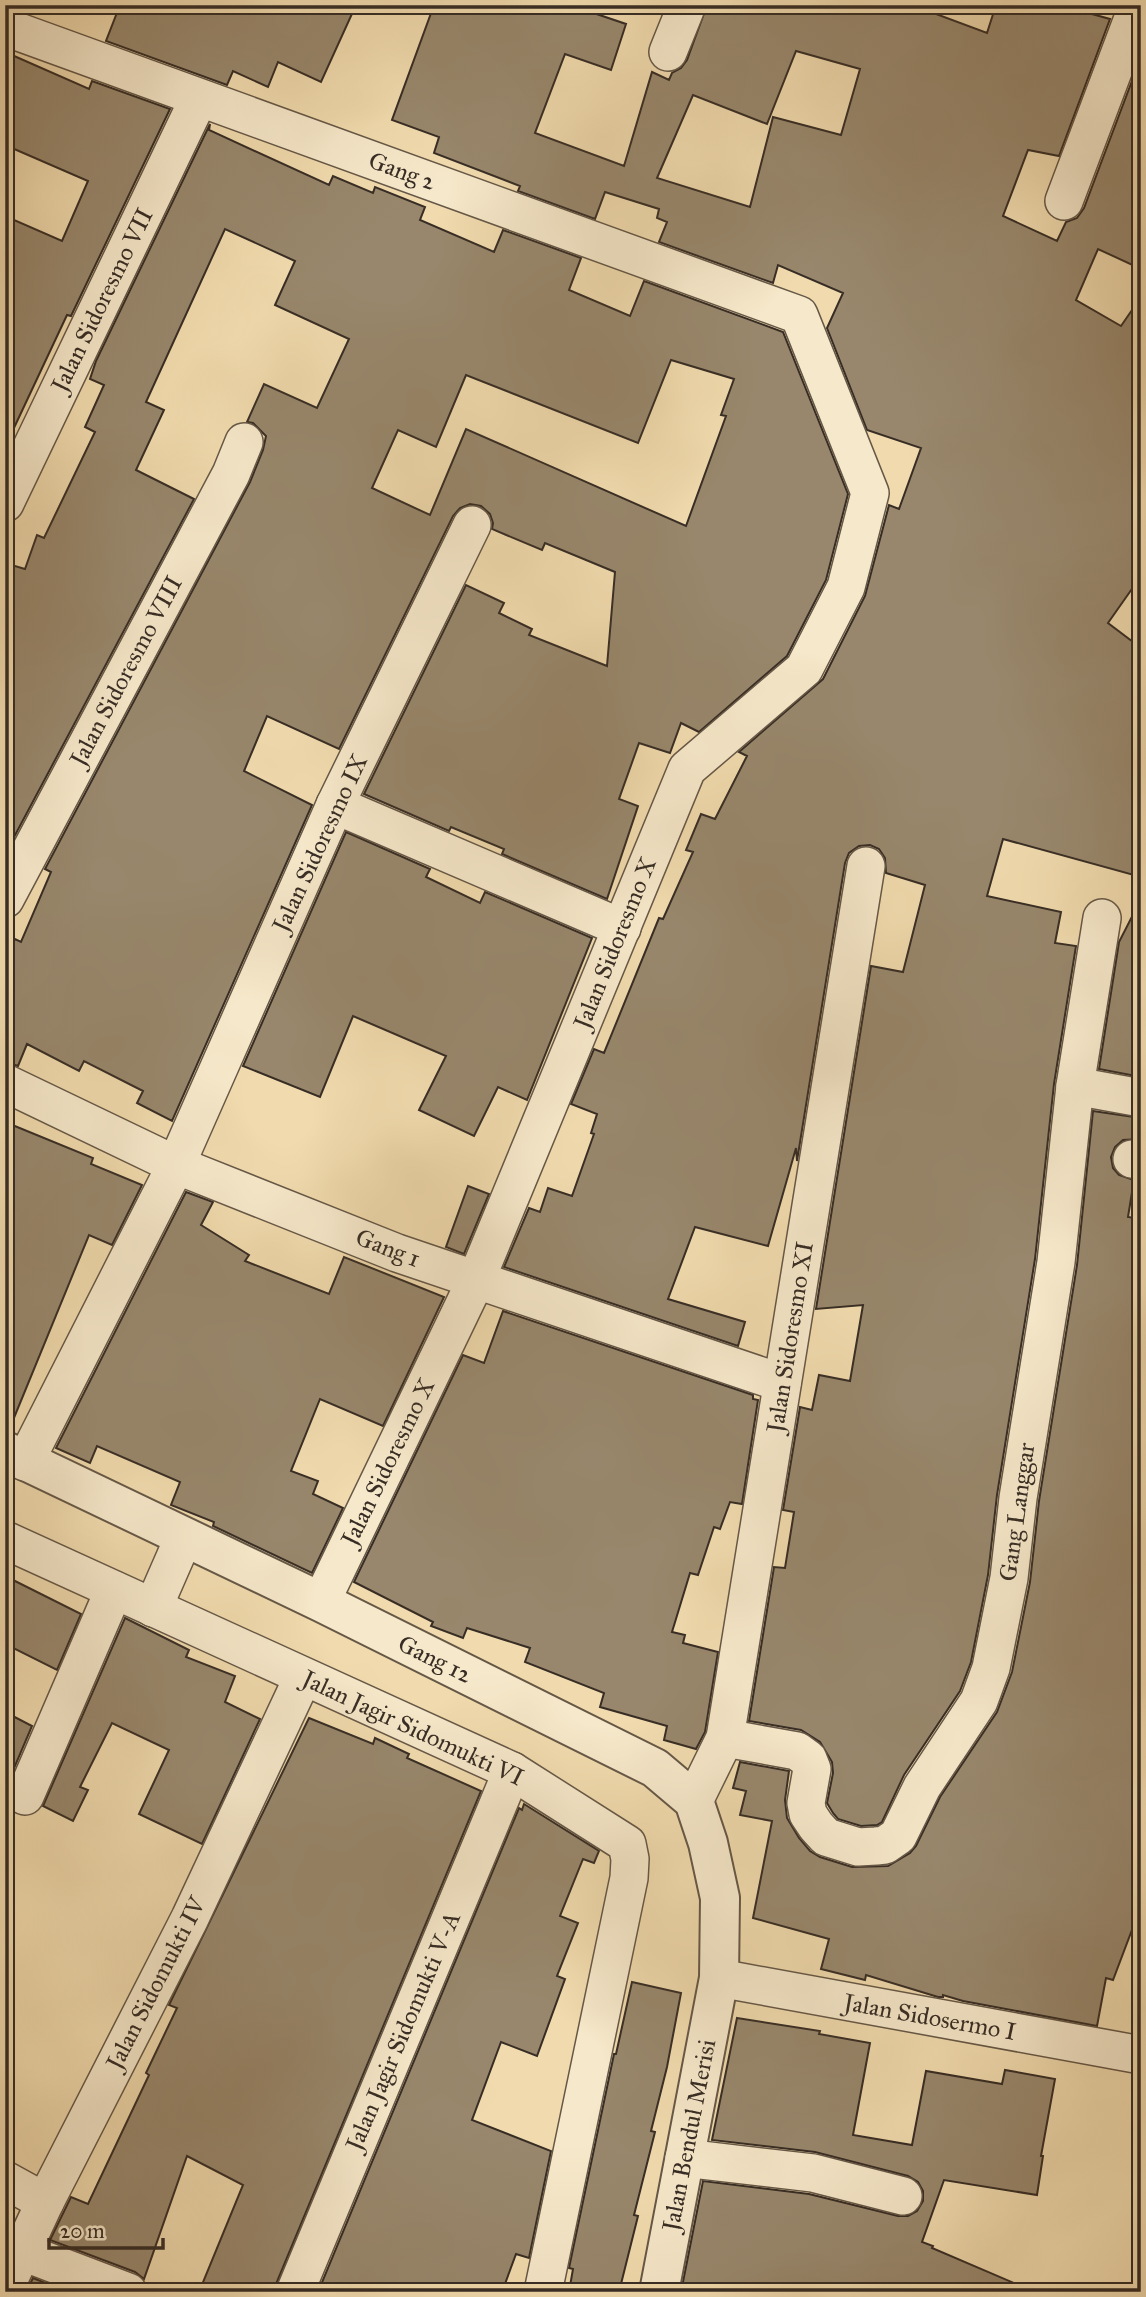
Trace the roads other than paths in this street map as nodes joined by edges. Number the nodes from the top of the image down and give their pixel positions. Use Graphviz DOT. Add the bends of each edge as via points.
graph roads {
  1 [pos="687,5"];
  2 [pos="1138,5"];
  3 [pos="10,25"];
  4 [pos="668,52"];
  5 [pos="200,98"];
  6 [pos="1064,201"];
  7 [pos="799,314"];
  8 [pos="244,442"];
  9 [pos="5,503"];
  10 [pos="472,525"];
  11 [pos="335,805"];
  12 [pos="866,866"];
  13 [pos="5,899"];
  14 [pos="1102,918"];
  15 [pos="622,928"];
  16 [pos="5,1083"];
  17 [pos="1075,1086"];
  18 [pos="1141,1098"];
  19 [pos="176,1165"];
  20 [pos="476,1280"];
  21 [pos="782,1383"];
  22 [pos="15,1456"];
  23 [pos="184,1536"];
  24 [pos="5,1540"];
  25 [pos="114,1590"];
  26 [pos="321,1602"];
  27 [pos="153,1608"];
  28 [pos="303,1677"];
  29 [pos="724,1738"];
  30 [pos="512,1770"];
  31 [pos="25,1796"];
  32 [pos="694,1801"];
  33 [pos="719,1978"];
  34 [pos="1141,2055"];
  35 [pos="684,2158"];
  36 [pos="5,2180"];
  37 [pos="903,2196"];
  38 [pos="45,2202"];
  39 [pos="23,2252"];
  40 [pos="5,2288"];
  41 [pos="128,2292"];
  42 [pos="295,2292"];
  43 [pos="543,2292"];
  44 [pos="659,2292"];
  1 -- 4 [label="street"];
  2 -- 6 [label="street"];
  3 -- 5 [label="street, Gang 2"];
  5 -- 7 [label="street, Gang 2"];
  5 -- 9 [label="street, Jalan Sidoresmo VII"];
  7 -- 15 [label="street, Jalan Sidoresmo X" via="870,493 846,587 804,669 687,769"];
  8 -- 13 [label="street, Jalan Sidoresmo VIII" via="232,474"];
  10 -- 11 [label="street, Jalan Sidoresmo IX"];
  11 -- 15 [label="street"];
  11 -- 19 [label="street, Jalan Sidoresmo IX"];
  12 -- 21 [label="street, Jalan Sidoresmo XI"];
  14 -- 17 [label="street, Gang Langgar"];
  15 -- 20 [label="street, Jalan Sidoresmo X"];
  16 -- 19 [label="street, Gang 1"];
  17 -- 18 [label="street"];
  17 -- 29 [label="street, Gang Langgar" via="1056,1262 1009,1578 991,1668 979,1701 922,1787 898,1836 885,1845 858,1847 826,1837 808,1814 812,1769 797,1751"];
  19 -- 20 [label="street, Gang 1"];
  19 -- 22 [label="street, Jalan Sidoresmo IX"];
  20 -- 21 [label="street, Gang 1"];
  20 -- 26 [label="street, Jalan Sidoresmo X"];
  21 -- 29 [label="street, Jalan Sidoresmo XI"];
  22 -- 23 [label="street, Gang 12"];
  23 -- 26 [label="street, Gang 12"];
  23 -- 27 [label="street"];
  24 -- 25 [label="street, Jalan Jagir Sidomukti VI"];
  25 -- 27 [label="street, Jalan Jagir Sidomukti VI"];
  25 -- 31 [label="street"];
  26 -- 32 [label="street, Gang 12" via="654,1768"];
  27 -- 28 [label="street, Jalan Jagir Sidomukti VI"];
  28 -- 30 [label="street, Jalan Jagir Sidomukti VI"];
  28 -- 38 [label="street, Jalan Sidomukti IV" via="190,1918"];
  29 -- 32 [label="street, Jalan Sidoresmo XI"];
  30 -- 42 [label="street, Jalan Jagir Sidomukti V-A"];
  30 -- 43 [label="street, Jalan Jagir Sidomukti VI" via="627,1844 630,1859"];
  32 -- 33 [label="street" via="720,1898"];
  33 -- 34 [label="street, Jalan Sidosermo I"];
  33 -- 35 [label="street, Jalan Bendul Merisi"];
  35 -- 37 [label="street" via="813,2173"];
  35 -- 44 [label="street, Jalan Bendul Merisi"];
  36 -- 38 [label="street"];
  38 -- 39 [label="street, Jalan Sidomukti IV"];
  39 -- 40 [label="street, Jalan Sidomukti IV"];
  39 -- 41 [label="street"];
}
